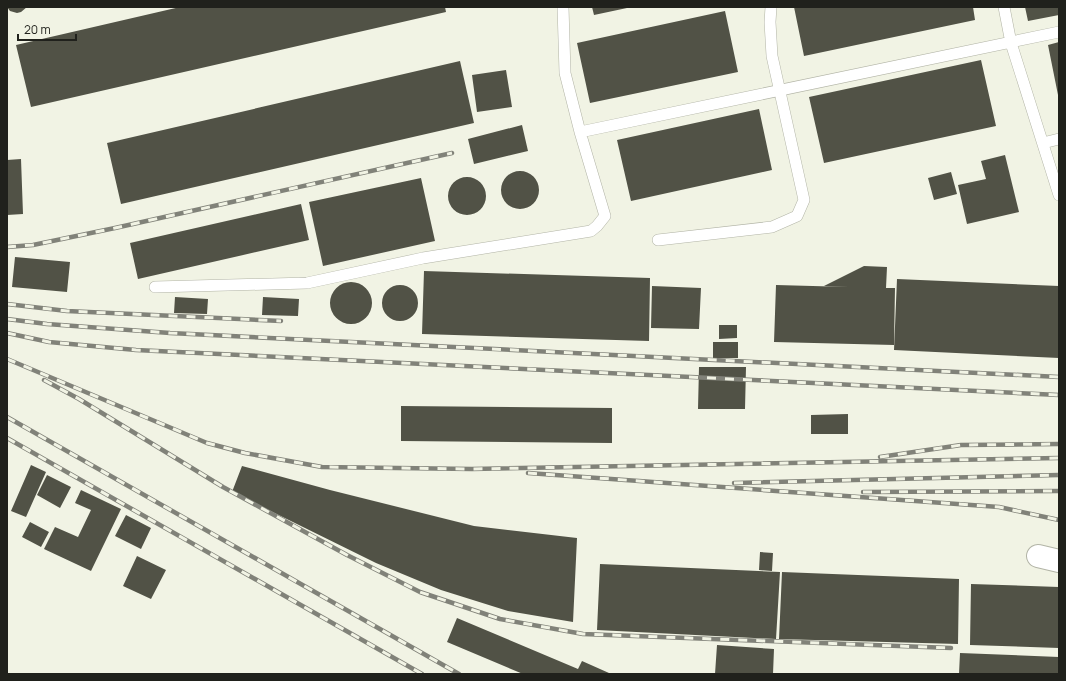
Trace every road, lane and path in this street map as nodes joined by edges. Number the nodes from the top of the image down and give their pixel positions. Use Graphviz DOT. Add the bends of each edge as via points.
graph roads {
  1 [pos="563,7"];
  2 [pos="771,7"];
  3 [pos="1004,7"];
  4 [pos="1059,32"];
  5 [pos="1011,43"];
  6 [pos="780,90"];
  7 [pos="580,132"];
  8 [pos="1059,139"];
  9 [pos="1043,143"];
  10 [pos="1059,195"];
  11 [pos="658,240"];
  12 [pos="155,287"];
  1 -- 7 [label="lane" via="565,73"];
  2 -- 6 [label="lane" via="772,56"];
  3 -- 5 [label="lane"];
  4 -- 5 [label="lane"];
  5 -- 6 [label="lane"];
  5 -- 9 [label="lane"];
  6 -- 7 [label="lane"];
  6 -- 11 [label="lane" via="804,200 798,216 772,227"];
  7 -- 12 [label="lane" via="604,216 591,231 424,258 307,283"];
  8 -- 9 [label="lane"];
  9 -- 10 [label="lane"];
}
